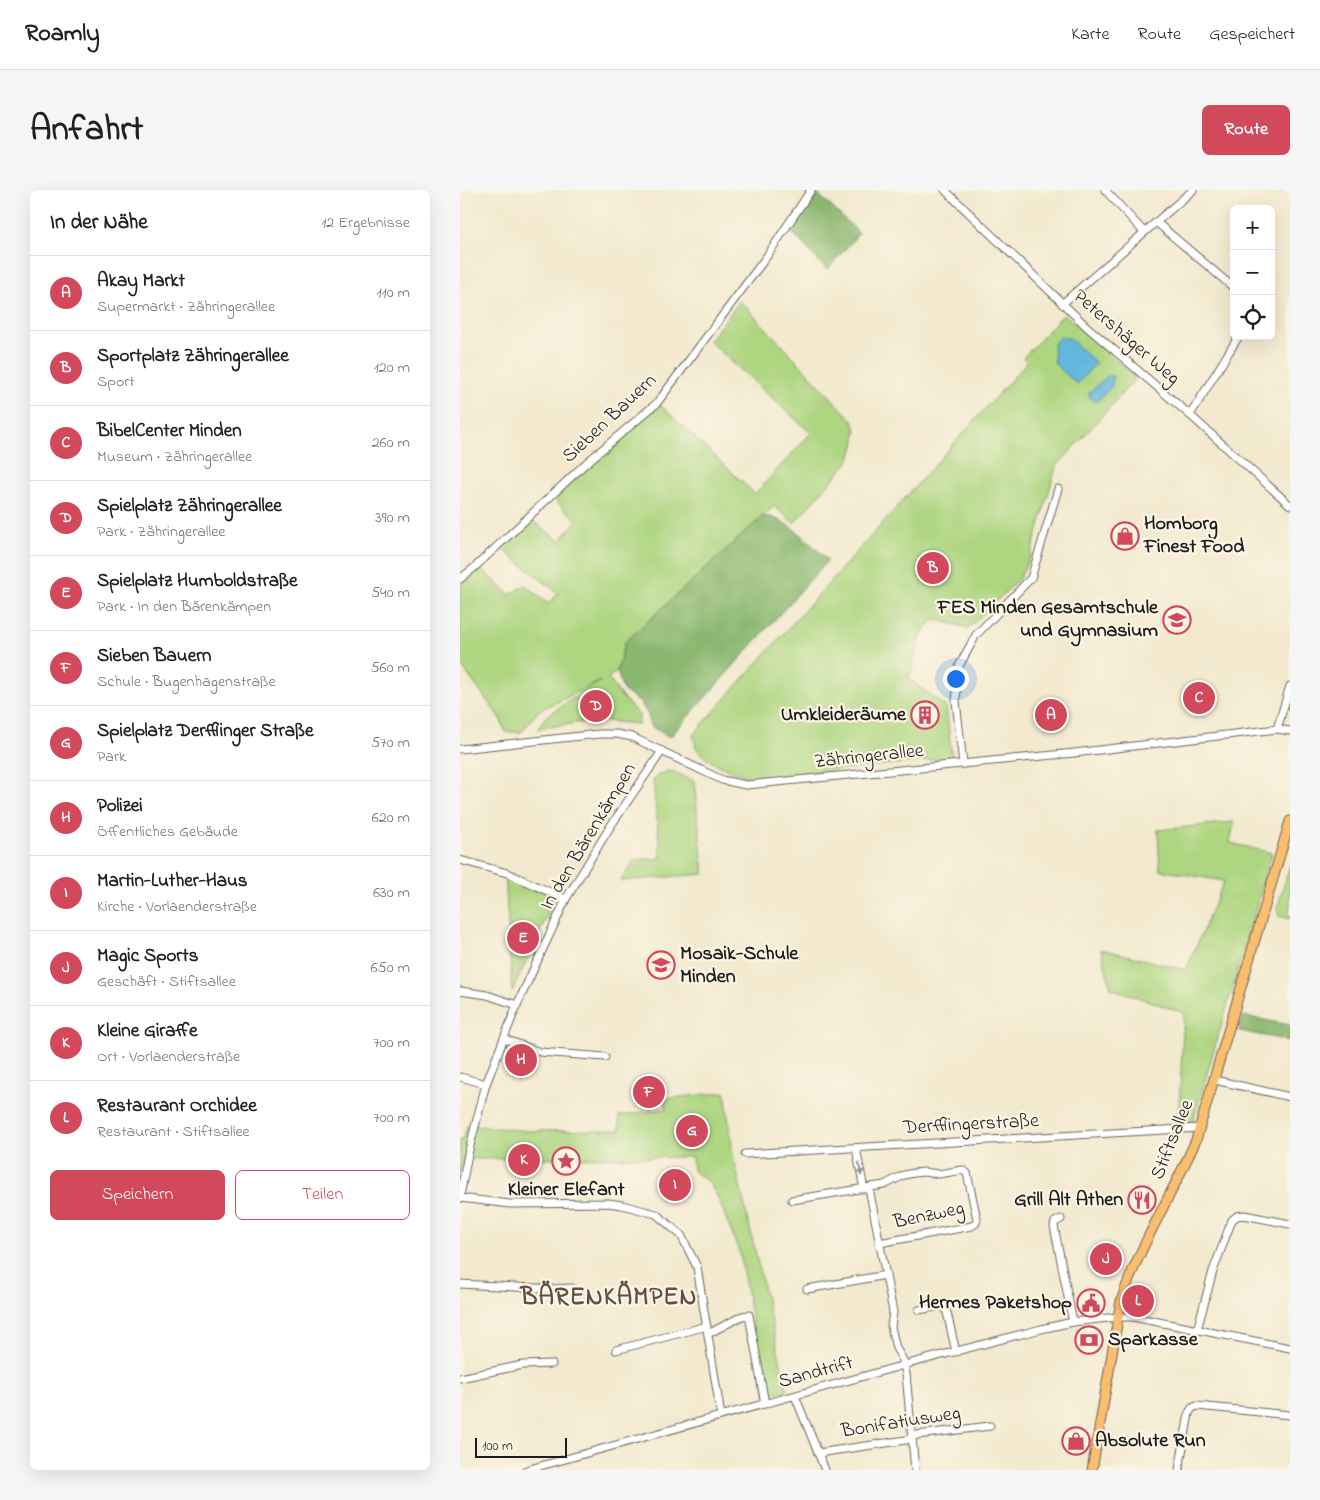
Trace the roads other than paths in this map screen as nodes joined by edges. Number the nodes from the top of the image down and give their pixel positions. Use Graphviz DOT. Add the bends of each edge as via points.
graph roads {
  1 [pos="811,190"];
  2 [pos="1105,190"];
  3 [pos="1193,190"];
  4 [pos="948,191"];
  5 [pos="1156,222"];
  6 [pos="1144,232"];
  7 [pos="1230,285"];
  8 [pos="1062,304"];
  9 [pos="1237,340"];
  10 [pos="1190,415"];
  11 [pos="1058,489"];
  12 [pos="1290,505"];
  13 [pos="460,579"];
  14 [pos="1290,686"];
  15 [pos="1277,729"];
  16 [pos="1290,731"];
  17 [pos="460,749"];
  18 [pos="662,750"];
  19 [pos="963,764"];
  20 [pos="1290,821"];
  21 [pos="460,860"];
  22 [pos="566,900"];
  23 [pos="460,991"];
  24 [pos="517,1005"];
  25 [pos="504,1039"];
  26 [pos="605,1057"];
  27 [pos="460,1078"];
  28 [pos="1215,1080"];
  29 [pos="486,1084"];
  30 [pos="1290,1097"];
  31 [pos="1200,1128"];
  32 [pos="856,1148"];
  33 [pos="745,1154"];
  34 [pos="866,1189"];
  35 [pos="460,1197"];
  36 [pos="792,1200"];
  37 [pos="1061,1219"];
  38 [pos="1290,1224"];
  39 [pos="879,1243"];
  40 [pos="886,1275"];
  41 [pos="460,1284"];
  42 [pos="572,1288"];
  43 [pos="807,1289"];
  44 [pos="919,1310"];
  45 [pos="1117,1317"];
  46 [pos="1072,1322"];
  47 [pos="707,1330"];
  48 [pos="1197,1330"];
  49 [pos="1290,1348"];
  50 [pos="616,1350"];
  51 [pos="956,1352"];
  52 [pos="552,1364"];
  53 [pos="904,1365"];
  54 [pos="460,1378"];
  55 [pos="795,1396"];
  56 [pos="765,1404"];
  57 [pos="1290,1415"];
  58 [pos="721,1416"];
  59 [pos="990,1426"];
  60 [pos="913,1436"];
  61 [pos="818,1453"];
  62 [pos="552,1467"];
  63 [pos="526,1470"];
  64 [pos="825,1470"];
  65 [pos="915,1470"];
  66 [pos="1092,1470"];
  67 [pos="1179,1470"];
  1 -- 13 [label="street, Sieben Bauern" via="767,256 657,403"];
  2 -- 6 [label="street"];
  3 -- 5 [label="street"];
  4 -- 8 [label="street, Petershäger Weg"];
  5 -- 6 [label="street"];
  5 -- 7 [label="street"];
  6 -- 8 [label="street"];
  8 -- 10 [label="street, Petershäger Weg"];
  9 -- 10 [label="street"];
  10 -- 12 [label="street, Petershäger Weg"];
  11 -- 19 [label="street" via="1031,578 976,636 958,666 956,701"];
  14 -- 15 [label="street"];
  15 -- 16 [label="street, Zähringerallee"];
  15 -- 19 [label="street, Zähringerallee"];
  17 -- 18 [label="street, Zähringerallee" via="617,734"];
  18 -- 19 [label="street, Zähringerallee" via="722,780 746,785"];
  18 -- 22 [label="street, In den Bärenkämpen" via="610,826"];
  20 -- 28 [label="main road, Stiftsallee"];
  21 -- 22 [label="street" via="507,872"];
  22 -- 24 [label="street, In den Bärenkämpen"];
  23 -- 24 [label="street"];
  24 -- 25 [label="street, In den Bärenkämpen"];
  25 -- 26 [label="street" via="540,1052"];
  25 -- 29 [label="street, In den Bärenkämpen"];
  27 -- 29 [label="street"];
  28 -- 30 [label="street"];
  28 -- 31 [label="main road, Stiftsallee"];
  29 -- 35 [label="street, In den Bärenkämpen"];
  31 -- 32 [label="street, Derfflingerstraße"];
  31 -- 45 [label="main road, Stiftsallee" via="1185,1166 1129,1276"];
  32 -- 33 [label="street, Derfflingerstraße"];
  32 -- 34 [label="street, one-way"];
  34 -- 36 [label="street, Benzweg"];
  34 -- 39 [label="street"];
  34 -- 39 [label="street, Benzweg" via="889,1184 914,1173 939,1174 962,1170 967,1173 976,1223"];
  35 -- 47 [label="street" via="510,1204 608,1203 656,1214 681,1235 697,1267"];
  37 -- 46 [label="street" via="1054,1226"];
  38 -- 48 [label="street" via="1244,1215 1232,1220 1213,1271"];
  39 -- 40 [label="street"];
  40 -- 43 [label="street"];
  40 -- 53 [label="street" via="893,1312 891,1327"];
  41 -- 42 [label="street"];
  44 -- 51 [label="street" via="942,1305 946,1308"];
  45 -- 46 [label="street, Sandtrift"];
  45 -- 48 [label="street, Sandtrift" via="1133,1317"];
  45 -- 66 [label="main road, Stiftsallee"];
  46 -- 51 [label="street, Sandtrift"];
  47 -- 50 [label="street"];
  47 -- 56 [label="street" via="749,1315"];
  47 -- 58 [label="street"];
  48 -- 49 [label="street, Sandtrift"];
  51 -- 53 [label="street, Sandtrift"];
  52 -- 54 [label="street" via="523,1365"];
  53 -- 55 [label="street, Sandtrift"];
  53 -- 60 [label="street"];
  55 -- 56 [label="street, Sandtrift"];
  55 -- 61 [label="street"];
  56 -- 58 [label="street, Sandtrift"];
  57 -- 67 [label="street" via="1197,1406 1190,1409"];
  58 -- 62 [label="street, Sandtrift"];
  59 -- 60 [label="street, Bonifatiusweg"];
  60 -- 61 [label="street, Bonifatiusweg" via="906,1440"];
  60 -- 65 [label="street"];
  61 -- 64 [label="street"];
  62 -- 63 [label="street, Sandtrift"];
}
